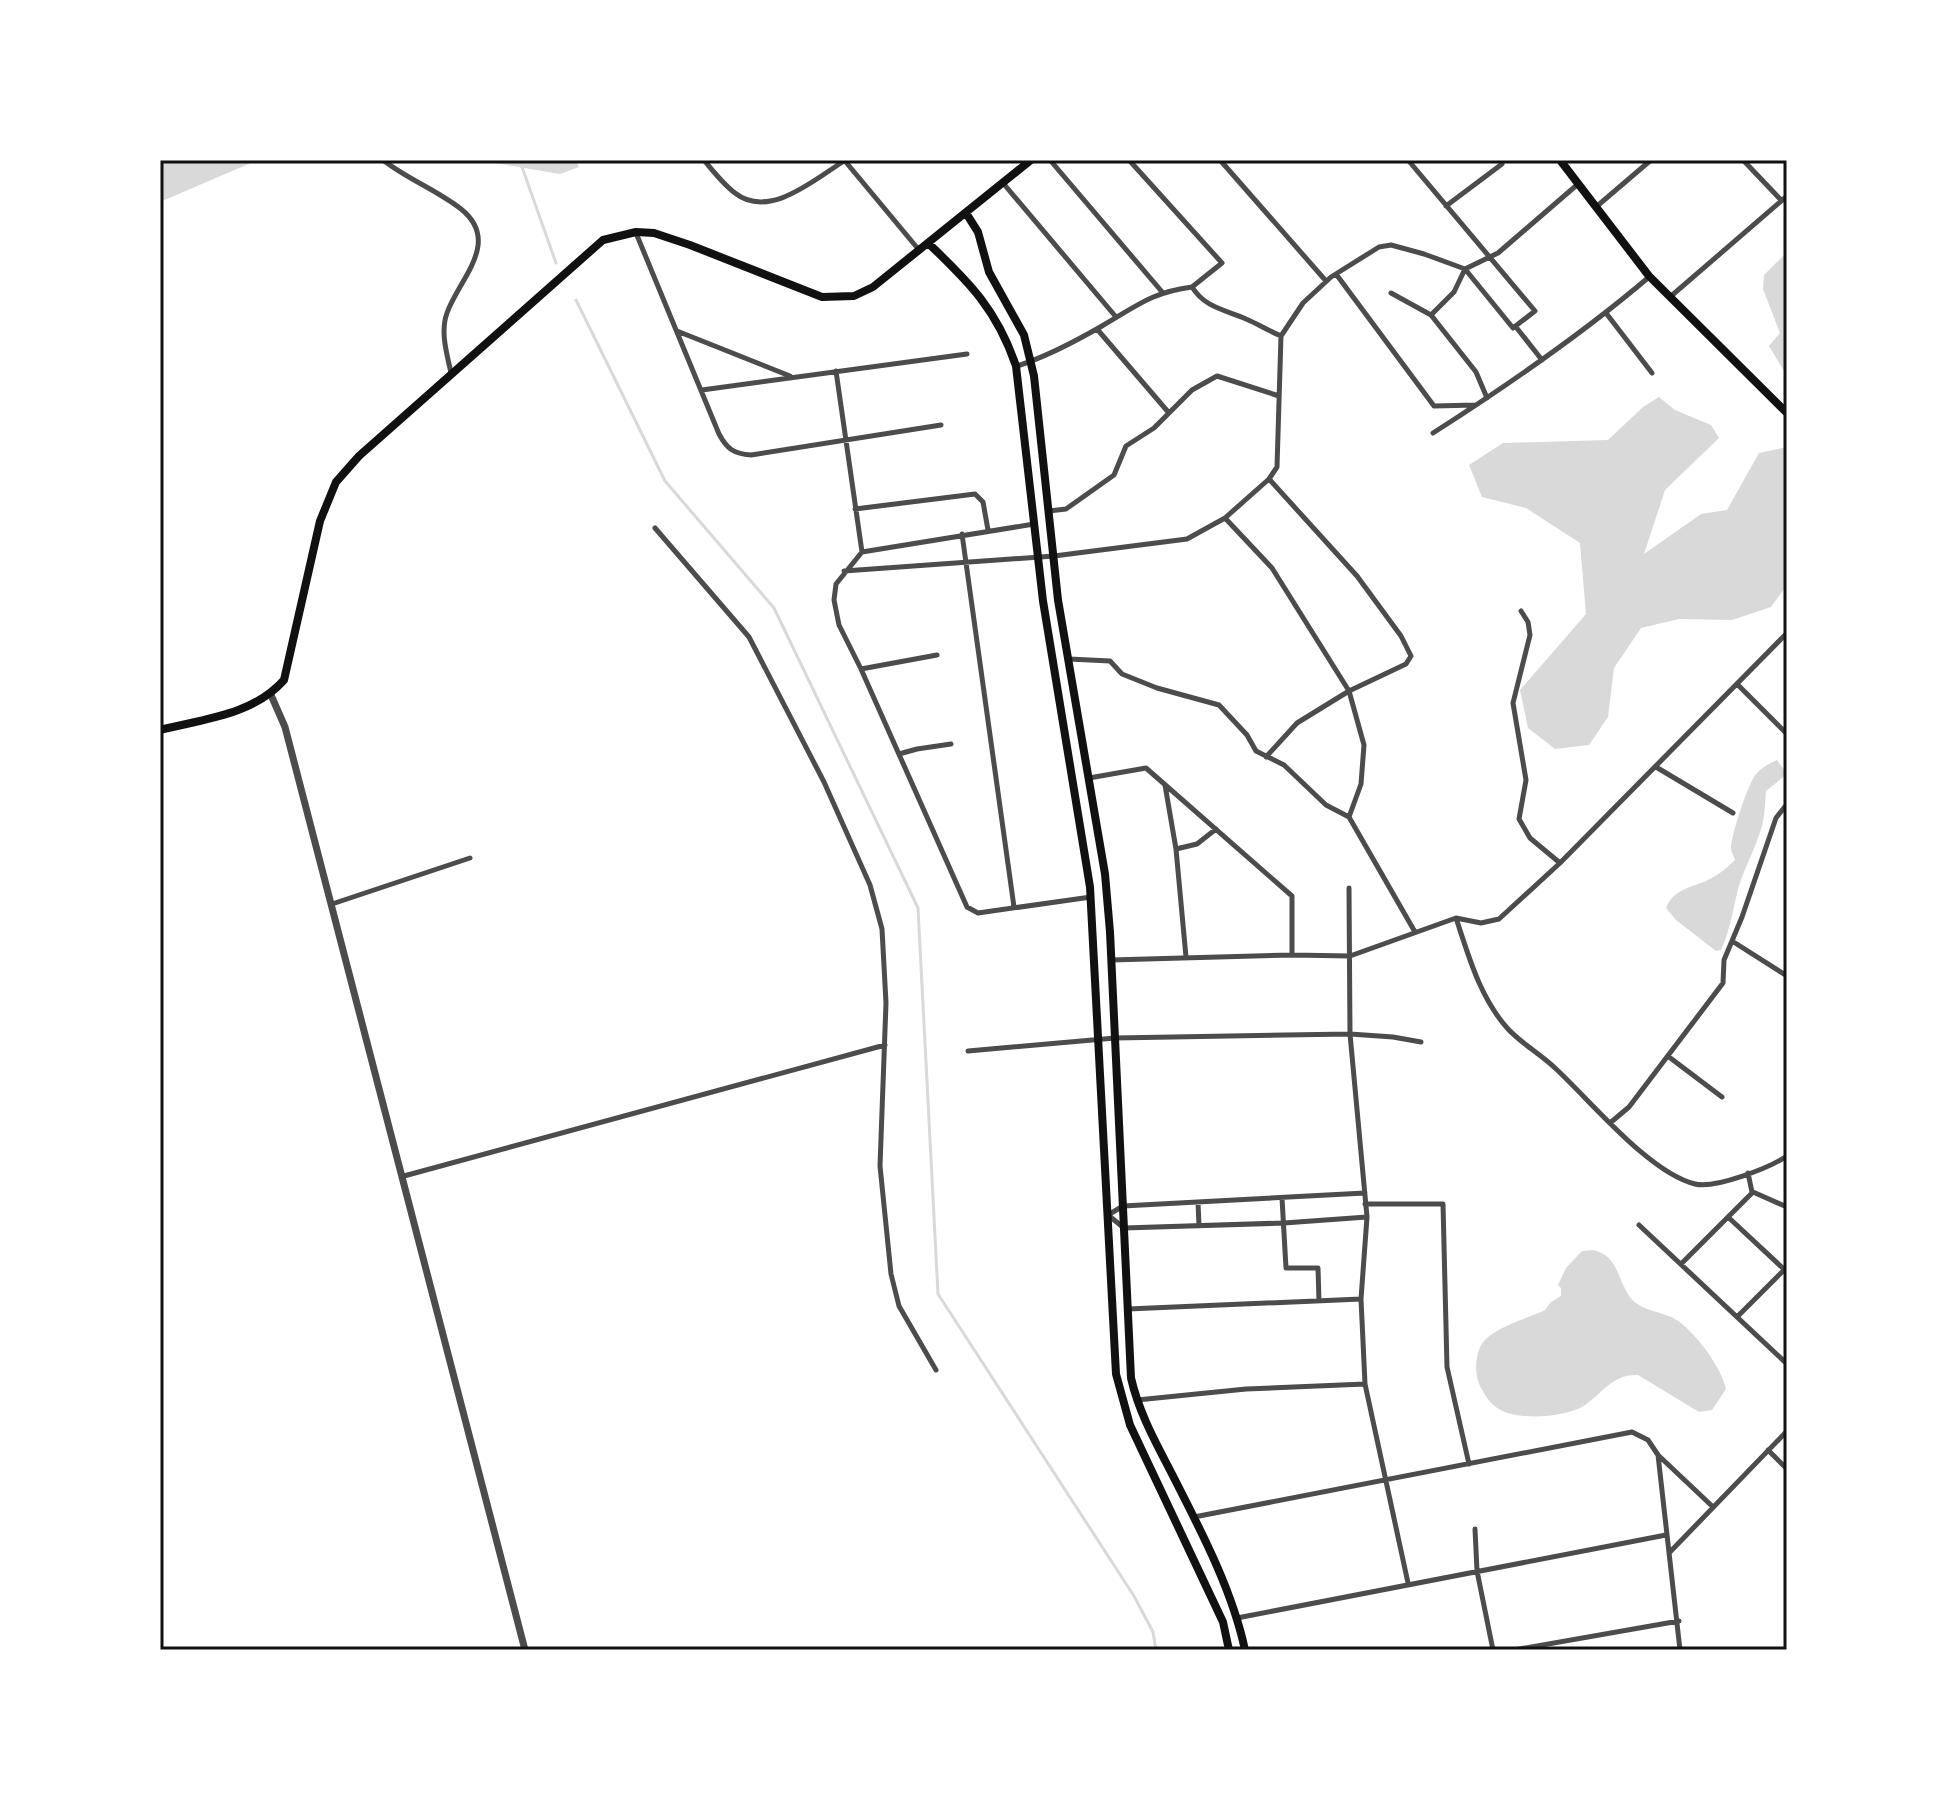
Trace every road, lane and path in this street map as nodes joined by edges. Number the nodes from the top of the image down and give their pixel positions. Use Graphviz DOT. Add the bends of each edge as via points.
graph roads {
  1 [pos="383,160"];
  2 [pos="704,160"];
  3 [pos="1031,160"];
  4 [pos="1050,160"];
  5 [pos="1129,160"];
  6 [pos="1220,160"];
  7 [pos="1408,160"];
  8 [pos="1560,160"];
  9 [pos="1651,160"];
  10 [pos="1743,160"];
  11 [pos="845,161"];
  12 [pos="1503,161"];
  13 [pos="1003,183"];
  14 [pos="1578,183"];
  15 [pos="1784,198"];
  16 [pos="1446,206"];
  17 [pos="1596,207"];
  18 [pos="966,213"];
  19 [pos="636,232"];
  20 [pos="928,243"];
  21 [pos="919,250"];
  22 [pos="1490,257"];
  23 [pos="1465,269"];
  24 [pos="1336,274"];
  25 [pos="1649,276"];
  26 [pos="1326,281"];
  27 [pos="1192,287"];
  28 [pos="1163,293"];
  29 [pos="1391,293"];
  30 [pos="1670,297"];
  31 [pos="1606,313"];
  32 [pos="1431,315"];
  33 [pos="1116,317"];
  34 [pos="1514,328"];
  35 [pos="1097,329"];
  36 [pos="676,331"];
  37 [pos="1281,336"];
  38 [pos="967,354"];
  39 [pos="1542,360"];
  40 [pos="1031,362"];
  41 [pos="1016,366"];
  42 [pos="836,371"];
  43 [pos="1652,373"];
  44 [pos="451,374"];
  45 [pos="792,377"];
  46 [pos="702,390"];
  47 [pos="1279,396"];
  48 [pos="1487,398"];
  49 [pos="1476,405"];
  50 [pos="1169,413"];
  51 [pos="1787,413"];
  52 [pos="941,425"];
  53 [pos="1433,433"];
  54 [pos="845,439"];
  55 [pos="1269,479"];
  56 [pos="855,509"];
  57 [pos="1049,511"];
  58 [pos="1225,518"];
  59 [pos="1035,524"];
  60 [pos="655,528"];
  61 [pos="988,530"];
  62 [pos="962,534"];
  63 [pos="862,552"];
  64 [pos="1054,556"];
  65 [pos="1038,557"];
  66 [pos="966,562"];
  67 [pos="844,571"];
  68 [pos="1521,611"];
  69 [pos="1787,633"];
  70 [pos="937,655"];
  71 [pos="1068,659"];
  72 [pos="861,669"];
  73 [pos="1737,684"];
  74 [pos="1349,691"];
  75 [pos="271,695"];
  76 [pos="160,730"];
  77 [pos="1787,734"];
  78 [pos="951,744"];
  79 [pos="899,754"];
  80 [pos="1266,757"];
  81 [pos="1656,767"];
  82 [pos="1089,778"];
  83 [pos="1165,784"];
  84 [pos="1787,804"];
  85 [pos="1733,813"];
  86 [pos="1349,817"];
  87 [pos="1216,829"];
  88 [pos="1176,849"];
  89 [pos="470,858"];
  90 [pos="1560,863"];
  91 [pos="1349,888"];
  92 [pos="1091,897"];
  93 [pos="332,904"];
  94 [pos="1014,907"];
  95 [pos="1456,918"];
  96 [pos="1110,932"];
  97 [pos="1415,932"];
  98 [pos="1093,934"];
  99 [pos="1732,941"];
  100 [pos="1292,955"];
  101 [pos="1350,956"];
  102 [pos="1186,957"];
  103 [pos="1111,960"];
  104 [pos="1787,976"];
  105 [pos="1350,1034"];
  106 [pos="1115,1038"];
  107 [pos="1100,1039"];
  108 [pos="1421,1042"];
  109 [pos="885,1045"];
  110 [pos="968,1051"];
  111 [pos="1669,1057"];
  112 [pos="1722,1097"];
  113 [pos="1610,1123"];
  114 [pos="1787,1156"];
  115 [pos="1748,1173"];
  116 [pos="404,1176"];
  117 [pos="1753,1192"];
  118 [pos="1365,1193"];
  119 [pos="1282,1198"];
  120 [pos="1198,1202"];
  121 [pos="1365,1204"];
  122 [pos="1123,1206"];
  123 [pos="1787,1207"];
  124 [pos="1108,1215"];
  125 [pos="1367,1217"];
  126 [pos="1728,1217"];
  127 [pos="1284,1223"];
  128 [pos="1639,1225"];
  129 [pos="1199,1226"];
  130 [pos="1124,1228"];
  131 [pos="1681,1264"];
  132 [pos="1786,1269"];
  133 [pos="1361,1299"];
  134 [pos="1319,1301"];
  135 [pos="1127,1309"];
  136 [pos="1737,1317"];
  137 [pos="1787,1364"];
  138 [pos="936,1370"];
  139 [pos="1365,1384"];
  140 [pos="1136,1400"];
  141 [pos="1787,1431"];
  142 [pos="1768,1450"];
  143 [pos="1658,1455"];
  144 [pos="1469,1464"];
  145 [pos="1787,1469"];
  146 [pos="1385,1480"];
  147 [pos="1712,1506"];
  148 [pos="1194,1517"];
  149 [pos="1475,1529"];
  150 [pos="1666,1535"];
  151 [pos="1669,1553"];
  152 [pos="1215,1565"];
  153 [pos="1477,1571"];
  154 [pos="1200,1572"];
  155 [pos="1408,1583"];
  156 [pos="1237,1618"];
  157 [pos="1679,1621"];
  158 [pos="525,1650"];
  159 [pos="1229,1650"];
  160 [pos="1245,1650"];
  161 [pos="1493,1650"];
  162 [pos="1514,1650"];
  163 [pos="1680,1650"];
  1 -- 44 [label="street" via="463,210 475,227 476,258 443,330"];
  2 -- 11 [label="street" via="737,195 766,202 779,200"];
  3 -- 13 [label="main road"];
  4 -- 28 [label="street"];
  5 -- 27 [label="street" via="1222,263"];
  6 -- 26 [label="street"];
  7 -- 16 [label="street"];
  8 -- 14 [label="main road"];
  9 -- 17 [label="street"];
  10 -- 15 [label="street"];
  11 -- 21 [label="street"];
  12 -- 16 [label="street"];
  13 -- 18 [label="main road"];
  13 -- 33 [label="street"];
  14 -- 17 [label="main road"];
  14 -- 22 [label="street"];
  15 -- 30 [label="street"];
  16 -- 22 [label="street"];
  17 -- 25 [label="main road"];
  18 -- 20 [label="main road"];
  18 -- 40 [label="main road" via="978,232 989,272 1024,335"];
  19 -- 21 [label="main road" via="690,245 822,297 854,296 873,287"];
  19 -- 36 [label="street"];
  19 -- 44 [label="main road" via="603,240"];
  20 -- 21 [label="main road"];
  20 -- 41 [label="main road" via="989,308"];
  22 -- 23 [label="street"];
  22 -- 34 [label="street" via="1535,311"];
  23 -- 24 [label="street" via="1391,245"];
  23 -- 32 [label="street" via="1454,292"];
  23 -- 34 [label="street"];
  24 -- 26 [label="street"];
  24 -- 49 [label="street" via="1434,406"];
  25 -- 30 [label="main road"];
  25 -- 31 [label="street"];
  26 -- 37 [label="street"];
  27 -- 28 [label="street"];
  27 -- 37 [label="street" via="1198,298 1219,310"];
  28 -- 33 [label="street"];
  29 -- 32 [label="street"];
  30 -- 51 [label="main road"];
  31 -- 39 [label="street"];
  31 -- 43 [label="street"];
  32 -- 48 [label="street" via="1476,372"];
  33 -- 35 [label="street"];
  34 -- 39 [label="street"];
  35 -- 40 [label="street"];
  35 -- 50 [label="street"];
  36 -- 45 [label="street"];
  36 -- 46 [label="street"];
  37 -- 47 [label="street"];
  38 -- 42 [label="street"];
  39 -- 48 [label="street"];
  40 -- 41 [label="street"];
  40 -- 57 [label="main road"];
  41 -- 59 [label="main road"];
  42 -- 45 [label="street"];
  42 -- 54 [label="street"];
  44 -- 75 [label="main road" via="336,482 320,521 284,680"];
  45 -- 46 [label="street"];
  46 -- 54 [label="street" via="725,445 739,454"];
  47 -- 50 [label="street" via="1217,376 1192,390"];
  47 -- 55 [label="street" via="1277,467"];
  48 -- 49 [label="street"];
  49 -- 53 [label="street"];
  50 -- 57 [label="street" via="1126,446 1114,475 1066,509"];
  52 -- 54 [label="street"];
  54 -- 56 [label="street"];
  55 -- 58 [label="street"];
  55 -- 74 [label="street" via="1357,576 1410,652 1406,664"];
  56 -- 61 [label="street" via="975,494 983,502"];
  56 -- 63 [label="street"];
  57 -- 64 [label="main road"];
  58 -- 64 [label="street" via="1187,539"];
  58 -- 74 [label="street" via="1272,568"];
  59 -- 61 [label="street"];
  59 -- 65 [label="main road"];
  60 -- 109 [label="street" via="749,637 834,804 870,885 882,929"];
  61 -- 62 [label="street"];
  62 -- 63 [label="street"];
  62 -- 66 [label="street"];
  63 -- 67 [label="street"];
  64 -- 65 [label="street"];
  64 -- 71 [label="main road"];
  65 -- 66 [label="street"];
  65 -- 92 [label="main road"];
  66 -- 67 [label="street"];
  66 -- 94 [label="street"];
  67 -- 72 [label="street" via="834,600 839,625"];
  68 -- 90 [label="street" via="1530,635 1513,703 1526,780 1519,819 1530,838"];
  69 -- 73 [label="street"];
  70 -- 72 [label="street"];
  71 -- 80 [label="street" via="1110,661 1122,674 1219,705"];
  71 -- 82 [label="main road"];
  72 -- 79 [label="street"];
  73 -- 77 [label="street"];
  73 -- 81 [label="street"];
  74 -- 80 [label="street" via="1297,723"];
  74 -- 86 [label="street" via="1364,745 1361,784"];
  75 -- 76 [label="main road" via="247,709"];
  75 -- 93 [label="street" via="285,727"];
  78 -- 79 [label="street"];
  79 -- 94 [label="street" via="967,907 978,913"];
  80 -- 86 [label="street" via="1284,765 1326,805"];
  81 -- 85 [label="street"];
  81 -- 90 [label="street"];
  82 -- 83 [label="street" via="1146,768"];
  82 -- 96 [label="main road"];
  83 -- 87 [label="street"];
  83 -- 88 [label="street"];
  84 -- 99 [label="street" via="1776,818"];
  86 -- 97 [label="street"];
  87 -- 88 [label="street" via="1197,844"];
  87 -- 100 [label="street" via="1292,896"];
  88 -- 102 [label="street"];
  89 -- 93 [label="street"];
  90 -- 95 [label="street" via="1499,919 1481,923"];
  91 -- 101 [label="street"];
  92 -- 94 [label="street"];
  92 -- 98 [label="main road"];
  93 -- 116 [label="street"];
  95 -- 97 [label="street"];
  95 -- 113 [label="street" via="1474,975 1508,1030 1536,1050"];
  96 -- 98 [label="main road"];
  96 -- 103 [label="main road"];
  97 -- 101 [label="street"];
  98 -- 107 [label="main road"];
  99 -- 104 [label="street"];
  99 -- 111 [label="street" via="1723,983"];
  100 -- 101 [label="street"];
  100 -- 102 [label="street"];
  101 -- 105 [label="street"];
  102 -- 103 [label="street"];
  103 -- 106 [label="main road"];
  105 -- 106 [label="street"];
  105 -- 108 [label="street"];
  105 -- 118 [label="street"];
  106 -- 107 [label="street"];
  106 -- 122 [label="main road"];
  107 -- 110 [label="street"];
  107 -- 124 [label="main road"];
  109 -- 116 [label="street"];
  109 -- 138 [label="street" via="880,1166 891,1274 899,1306"];
  111 -- 112 [label="street"];
  111 -- 113 [label="street"];
  113 -- 115 [label="street" via="1650,1160 1698,1185"];
  114 -- 115 [label="street"];
  115 -- 117 [label="street"];
  116 -- 158 [label="street"];
  117 -- 123 [label="street"];
  117 -- 126 [label="street"];
  118 -- 119 [label="street"];
  118 -- 121 [label="street"];
  119 -- 120 [label="street"];
  119 -- 127 [label="street"];
  120 -- 122 [label="street"];
  120 -- 129 [label="street"];
  121 -- 125 [label="street"];
  121 -- 144 [label="street" via="1443,1204 1447,1367"];
  122 -- 124 [label="street"];
  122 -- 130 [label="main road"];
  124 -- 130 [label="street"];
  124 -- 154 [label="main road" via="1121,1398"];
  125 -- 127 [label="street"];
  125 -- 133 [label="street"];
  126 -- 131 [label="street"];
  126 -- 132 [label="street"];
  127 -- 129 [label="street"];
  127 -- 134 [label="street" via="1286,1268 1318,1268"];
  128 -- 131 [label="street"];
  129 -- 130 [label="street"];
  130 -- 135 [label="main road"];
  131 -- 136 [label="street"];
  132 -- 136 [label="street"];
  133 -- 134 [label="street"];
  133 -- 139 [label="street"];
  134 -- 135 [label="street"];
  135 -- 140 [label="main road"];
  136 -- 137 [label="street"];
  139 -- 140 [label="street"];
  139 -- 146 [label="street"];
  140 -- 148 [label="main road"];
  141 -- 142 [label="street"];
  142 -- 145 [label="street"];
  142 -- 147 [label="street"];
  143 -- 144 [label="street" via="1648,1440 1632,1432"];
  143 -- 147 [label="street"];
  143 -- 150 [label="street"];
  144 -- 146 [label="street"];
  146 -- 148 [label="street"];
  146 -- 155 [label="street"];
  147 -- 151 [label="street"];
  148 -- 152 [label="main road"];
  149 -- 153 [label="street"];
  150 -- 151 [label="street"];
  150 -- 153 [label="street"];
  151 -- 157 [label="street"];
  152 -- 154 [label="main road"];
  152 -- 156 [label="main road"];
  153 -- 155 [label="street"];
  153 -- 161 [label="street"];
  154 -- 159 [label="main road" via="1223,1622"];
  155 -- 156 [label="street"];
  156 -- 160 [label="main road"];
  157 -- 162 [label="street"];
  157 -- 163 [label="street"];
}
